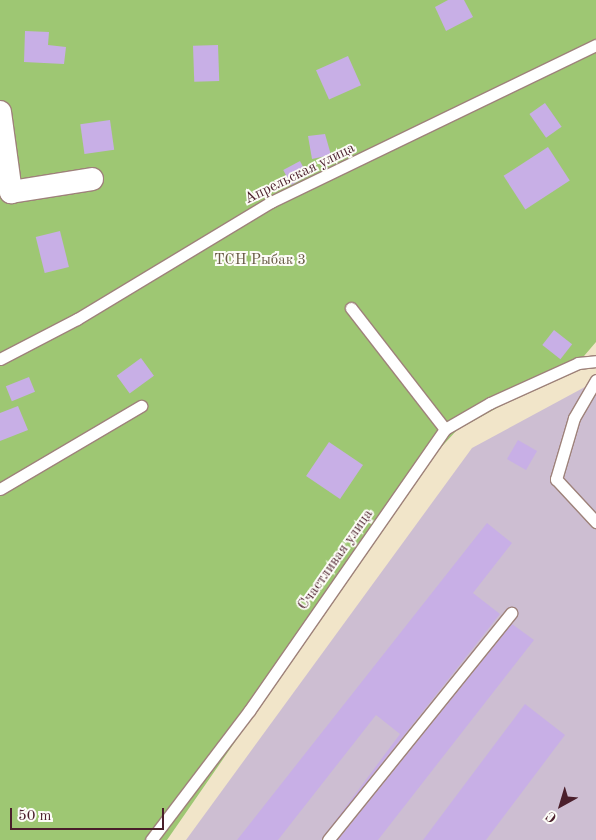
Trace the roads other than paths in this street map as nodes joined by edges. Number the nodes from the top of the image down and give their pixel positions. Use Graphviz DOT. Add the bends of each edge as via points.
graph roads {
  1 [pos="596,45"];
  2 [pos="0,112"];
  3 [pos="92,179"];
  4 [pos="351,308"];
  5 [pos="0,360"];
  6 [pos="596,361"];
  7 [pos="596,380"];
  8 [pos="141,406"];
  9 [pos="445,429"];
  10 [pos="0,490"];
  11 [pos="596,522"];
  12 [pos="511,613"];
  13 [pos="151,840"];
  14 [pos="328,840"];
  1 -- 5 [label="lane, Апрельская улица" via="271,202 77,319"];
  2 -- 3 [label="street" via="11,192"];
  4 -- 9 [label="lane"];
  6 -- 9 [label="lane, Счастливая улица" via="578,363 490,403"];
  7 -- 11 [label="lane" via="574,418 556,479"];
  8 -- 10 [label="lane"];
  9 -- 13 [label="lane, Счастливая улица" via="249,711"];
  12 -- 14 [label="lane"];
}
